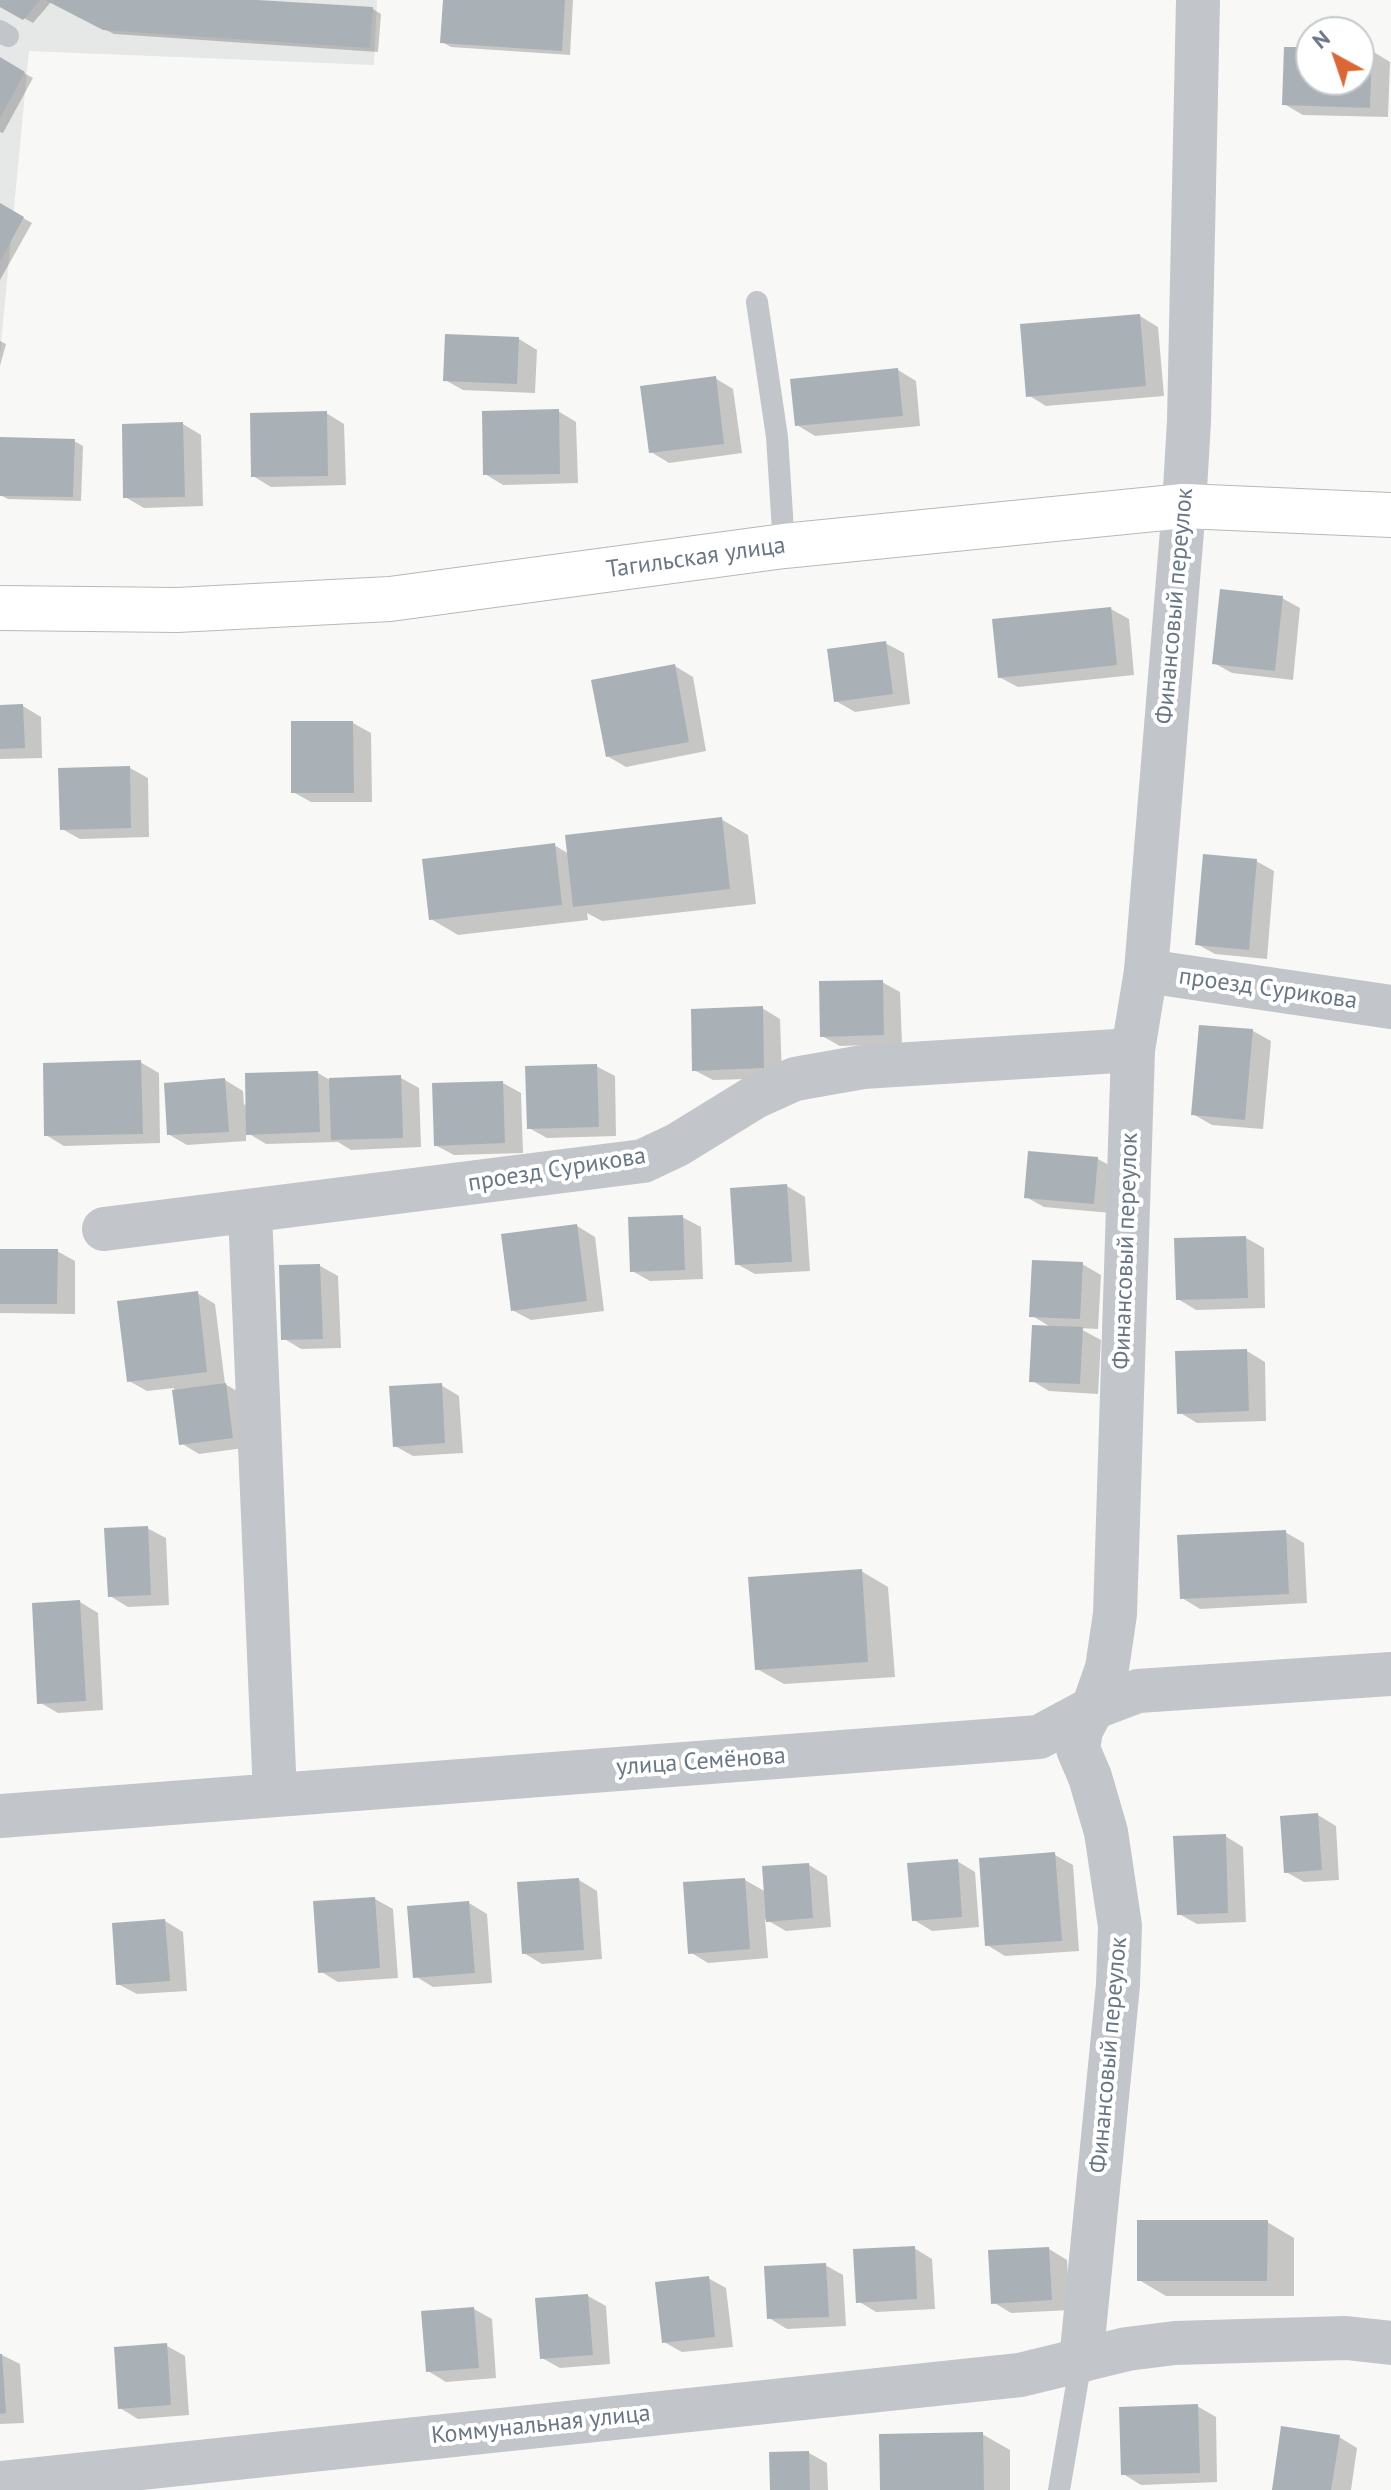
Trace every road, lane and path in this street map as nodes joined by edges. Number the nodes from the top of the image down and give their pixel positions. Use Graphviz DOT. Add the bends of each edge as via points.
graph roads {
  1 [pos="1198,0"];
  2 [pos="757,302"];
  3 [pos="1184,506"];
  4 [pos="1391,515"];
  5 [pos="784,546"];
  6 [pos="0,608"];
  7 [pos="1146,971"];
  8 [pos="1391,1007"];
  9 [pos="1133,1050"];
  10 [pos="250,1213"];
  11 [pos="104,1229"];
  12 [pos="1391,1674"];
  13 [pos="1093,1708"];
  14 [pos="275,1794"];
  15 [pos="0,1816"];
  16 [pos="1391,2343"];
  17 [pos="1081,2361"];
  18 [pos="0,2483"];
  19 [pos="1059,2490"];
  1 -- 3 [label="street, Финансовый переулок"];
  2 -- 5 [label="lane" via="777,437"];
  3 -- 4 [label="main road, Тагильская улица"];
  3 -- 5 [label="main road, Тагильская улица"];
  3 -- 7 [label="street, Финансовый переулок"];
  5 -- 6 [label="main road, Тагильская улица" via="390,599 177,610"];
  7 -- 8 [label="street, проезд Сурикова"];
  7 -- 9 [label="street, Финансовый переулок"];
  9 -- 10 [label="street, проезд Сурикова" via="863,1067 795,1079 643,1161"];
  9 -- 13 [label="street, Финансовый переулок" via="1115,1614 1107,1668"];
  10 -- 11 [label="street, проезд Сурикова"];
  10 -- 14 [label="street"];
  12 -- 13 [label="street, улица Семёнова" via="1138,1691"];
  13 -- 14 [label="street, улица Семёнова" via="1039,1737"];
  13 -- 17 [label="street, Финансовый переулок" via="1078,1749 1106,1832 1120,1926"];
  14 -- 15 [label="street, улица Семёнова"];
  16 -- 17 [label="street, Коммунальная улица" via="1346,2338 1175,2343"];
  17 -- 18 [label="street, Коммунальная улица" via="1020,2375"];
  17 -- 19 [label="lane, Финансовый переулок"];
}
